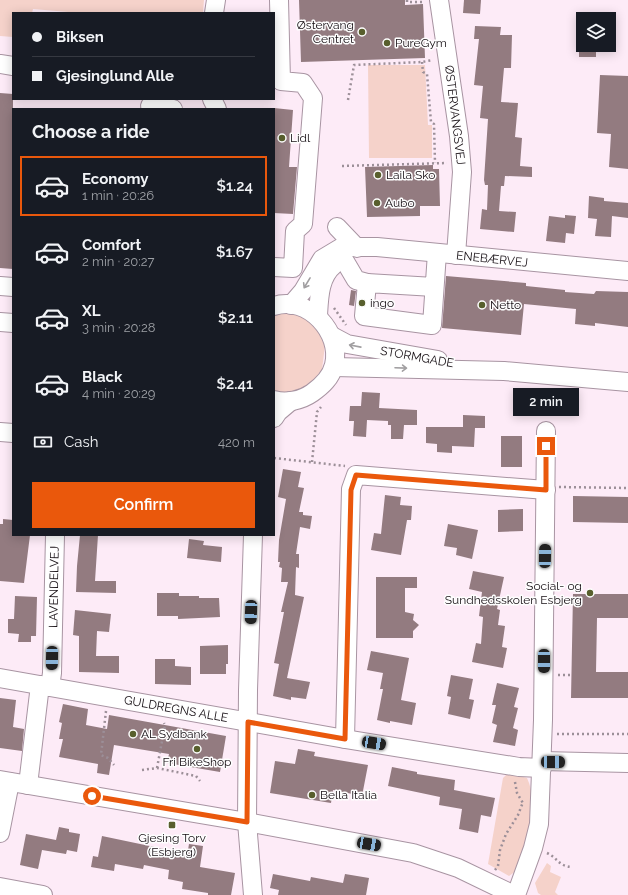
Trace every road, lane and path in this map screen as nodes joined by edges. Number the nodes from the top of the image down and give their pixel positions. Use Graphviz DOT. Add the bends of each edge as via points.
graph roads {
  1 [pos="216,0"];
  2 [pos="279,0"];
  3 [pos="439,0"];
  4 [pos="214,12"];
  5 [pos="448,57"];
  6 [pos="422,62"];
  7 [pos="0,64"];
  8 [pos="12,66"];
  9 [pos="277,81"];
  10 [pos="348,100"];
  11 [pos="150,105"];
  12 [pos="167,108"];
  13 [pos="435,163"];
  14 [pos="462,163"];
  15 [pos="342,166"];
  16 [pos="337,227"];
  17 [pos="350,253"];
  18 [pos="437,253"];
  19 [pos="456,255"];
  20 [pos="275,267"];
  21 [pos="628,271"];
  22 [pos="367,283"];
  23 [pos="0,286"];
  24 [pos="12,287"];
  25 [pos="434,287"];
  26 [pos="282,305"];
  27 [pos="318,316"];
  28 [pos="0,322"];
  29 [pos="12,323"];
  30 [pos="332,336"];
  31 [pos="334,367"];
  32 [pos="504,371"];
  33 [pos="628,382"];
  34 [pos="283,400"];
  35 [pos="275,416"];
  36 [pos="546,430"];
  37 [pos="0,432"];
  38 [pos="12,433"];
  39 [pos="275,458"];
  40 [pos="356,475"];
  41 [pos="628,488"];
  42 [pos="546,490"];
  43 [pos="55,536"];
  44 [pos="253,536"];
  45 [pos="0,678"];
  46 [pos="45,686"];
  47 [pos="108,697"];
  48 [pos="163,721"];
  49 [pos="248,722"];
  50 [pos="542,734"];
  51 [pos="628,734"];
  52 [pos="345,739"];
  53 [pos="628,763"];
  54 [pos="114,765"];
  55 [pos="542,765"];
  56 [pos="519,767"];
  57 [pos="157,768"];
  58 [pos="142,770"];
  59 [pos="5,781"];
  60 [pos="200,781"];
  61 [pos="28,785"];
  62 [pos="524,799"];
  63 [pos="523,803"];
  64 [pos="247,822"];
  65 [pos="0,833"];
  66 [pos="534,848"];
  67 [pos="572,867"];
  68 [pos="486,882"];
  69 [pos="0,887"];
  70 [pos="43,895"];
  71 [pos="253,895"];
  72 [pos="515,895"];
  1 -- 4 [label="street"];
  2 -- 9 [label="street"];
  3 -- 5 [label="street, ØSTERVANGSVEJ"];
  5 -- 6 [label="path"];
  5 -- 14 [label="street, ØSTERVANGSVEJ"];
  6 -- 10 [label="path" via="354,65"];
  6 -- 13 [label="path" via="427,74 431,122 434,124"];
  7 -- 8 [label="street"];
  9 -- 20 [label="street" via="303,83 313,98 304,224 295,231 293,268"];
  11 -- 12 [label="street"];
  13 -- 14 [label="path"];
  13 -- 15 [label="path"];
  14 -- 19 [label="street, ØSTERVANGSVEJ"];
  16 -- 17 [label="street"];
  17 -- 18 [label="street, ENEBÆRVEJ" via="377,248"];
  17 -- 22 [label="street" via="356,280"];
  17 -- 26 [label="street, ENEBÆRVEJ, one-way" via="342,247 322,259 303,291"];
  17 -- 27 [label="street" via="330,268 320,287"];
  18 -- 19 [label="street, ENEBÆRVEJ"];
  18 -- 25 [label="street"];
  19 -- 21 [label="street, ENEBÆRVEJ"];
  22 -- 25 [label="street"];
  22 -- 25 [label="street" via="364,316 432,325"];
  23 -- 24 [label="street"];
  26 -- 27 [label="street" via="304,308"];
  27 -- 30 [label="street"];
  28 -- 29 [label="street"];
  30 -- 31 [label="street" via="336,350"];
  32 -- 30 [label="street, STORMGADE, one-way" via="347,344"];
  31 -- 32 [label="street, STORMGADE, one-way"];
  31 -- 34 [label="street" via="320,388 307,397"];
  32 -- 33 [label="street, STORMGADE"];
  34 -- 35 [label="street"];
  36 -- 42 [label="street"];
  37 -- 38 [label="street"];
  39 -- 40 [label="path" via="344,465"];
  40 -- 42 [label="street"];
  40 -- 52 [label="street" via="351,490"];
  41 -- 42 [label="path" via="554,487"];
  42 -- 50 [label="street"];
  43 -- 46 [label="street, LAVENDELVEJ" via="52,673"];
  44 -- 49 [label="street"];
  45 -- 46 [label="street, GULDREGNS ALLE"];
  46 -- 47 [label="street, GULDREGNS ALLE"];
  46 -- 61 [label="street, LAVENDELVEJ"];
  47 -- 49 [label="street, GULDREGNS ALLE"];
  47 -- 54 [label="path" via="101,754"];
  48 -- 57 [label="path"];
  49 -- 52 [label="street, GULDREGNS ALLE"];
  49 -- 64 [label="street"];
  50 -- 51 [label="path"];
  50 -- 55 [label="street"];
  52 -- 56 [label="street, GULDREGNS ALLE"];
  53 -- 55 [label="street, GULDREGNS ALLE"];
  55 -- 56 [label="street, GULDREGNS ALLE"];
  55 -- 66 [label="street" via="539,824"];
  56 -- 63 [label="path" via="515,785"];
  57 -- 58 [label="path"];
  57 -- 60 [label="path" via="196,776"];
  59 -- 61 [label="street"];
  59 -- 65 [label="street"];
  61 -- 64 [label="street"];
  62 -- 63 [label="path"];
  63 -- 68 [label="path" via="506,834 498,866"];
  64 -- 68 [label="street" via="413,853 458,868"];
  64 -- 71 [label="street"];
  66 -- 67 [label="path" via="551,855 564,866"];
  66 -- 72 [label="street"];
  68 -- 72 [label="street"];
  69 -- 70 [label="street"];
}
